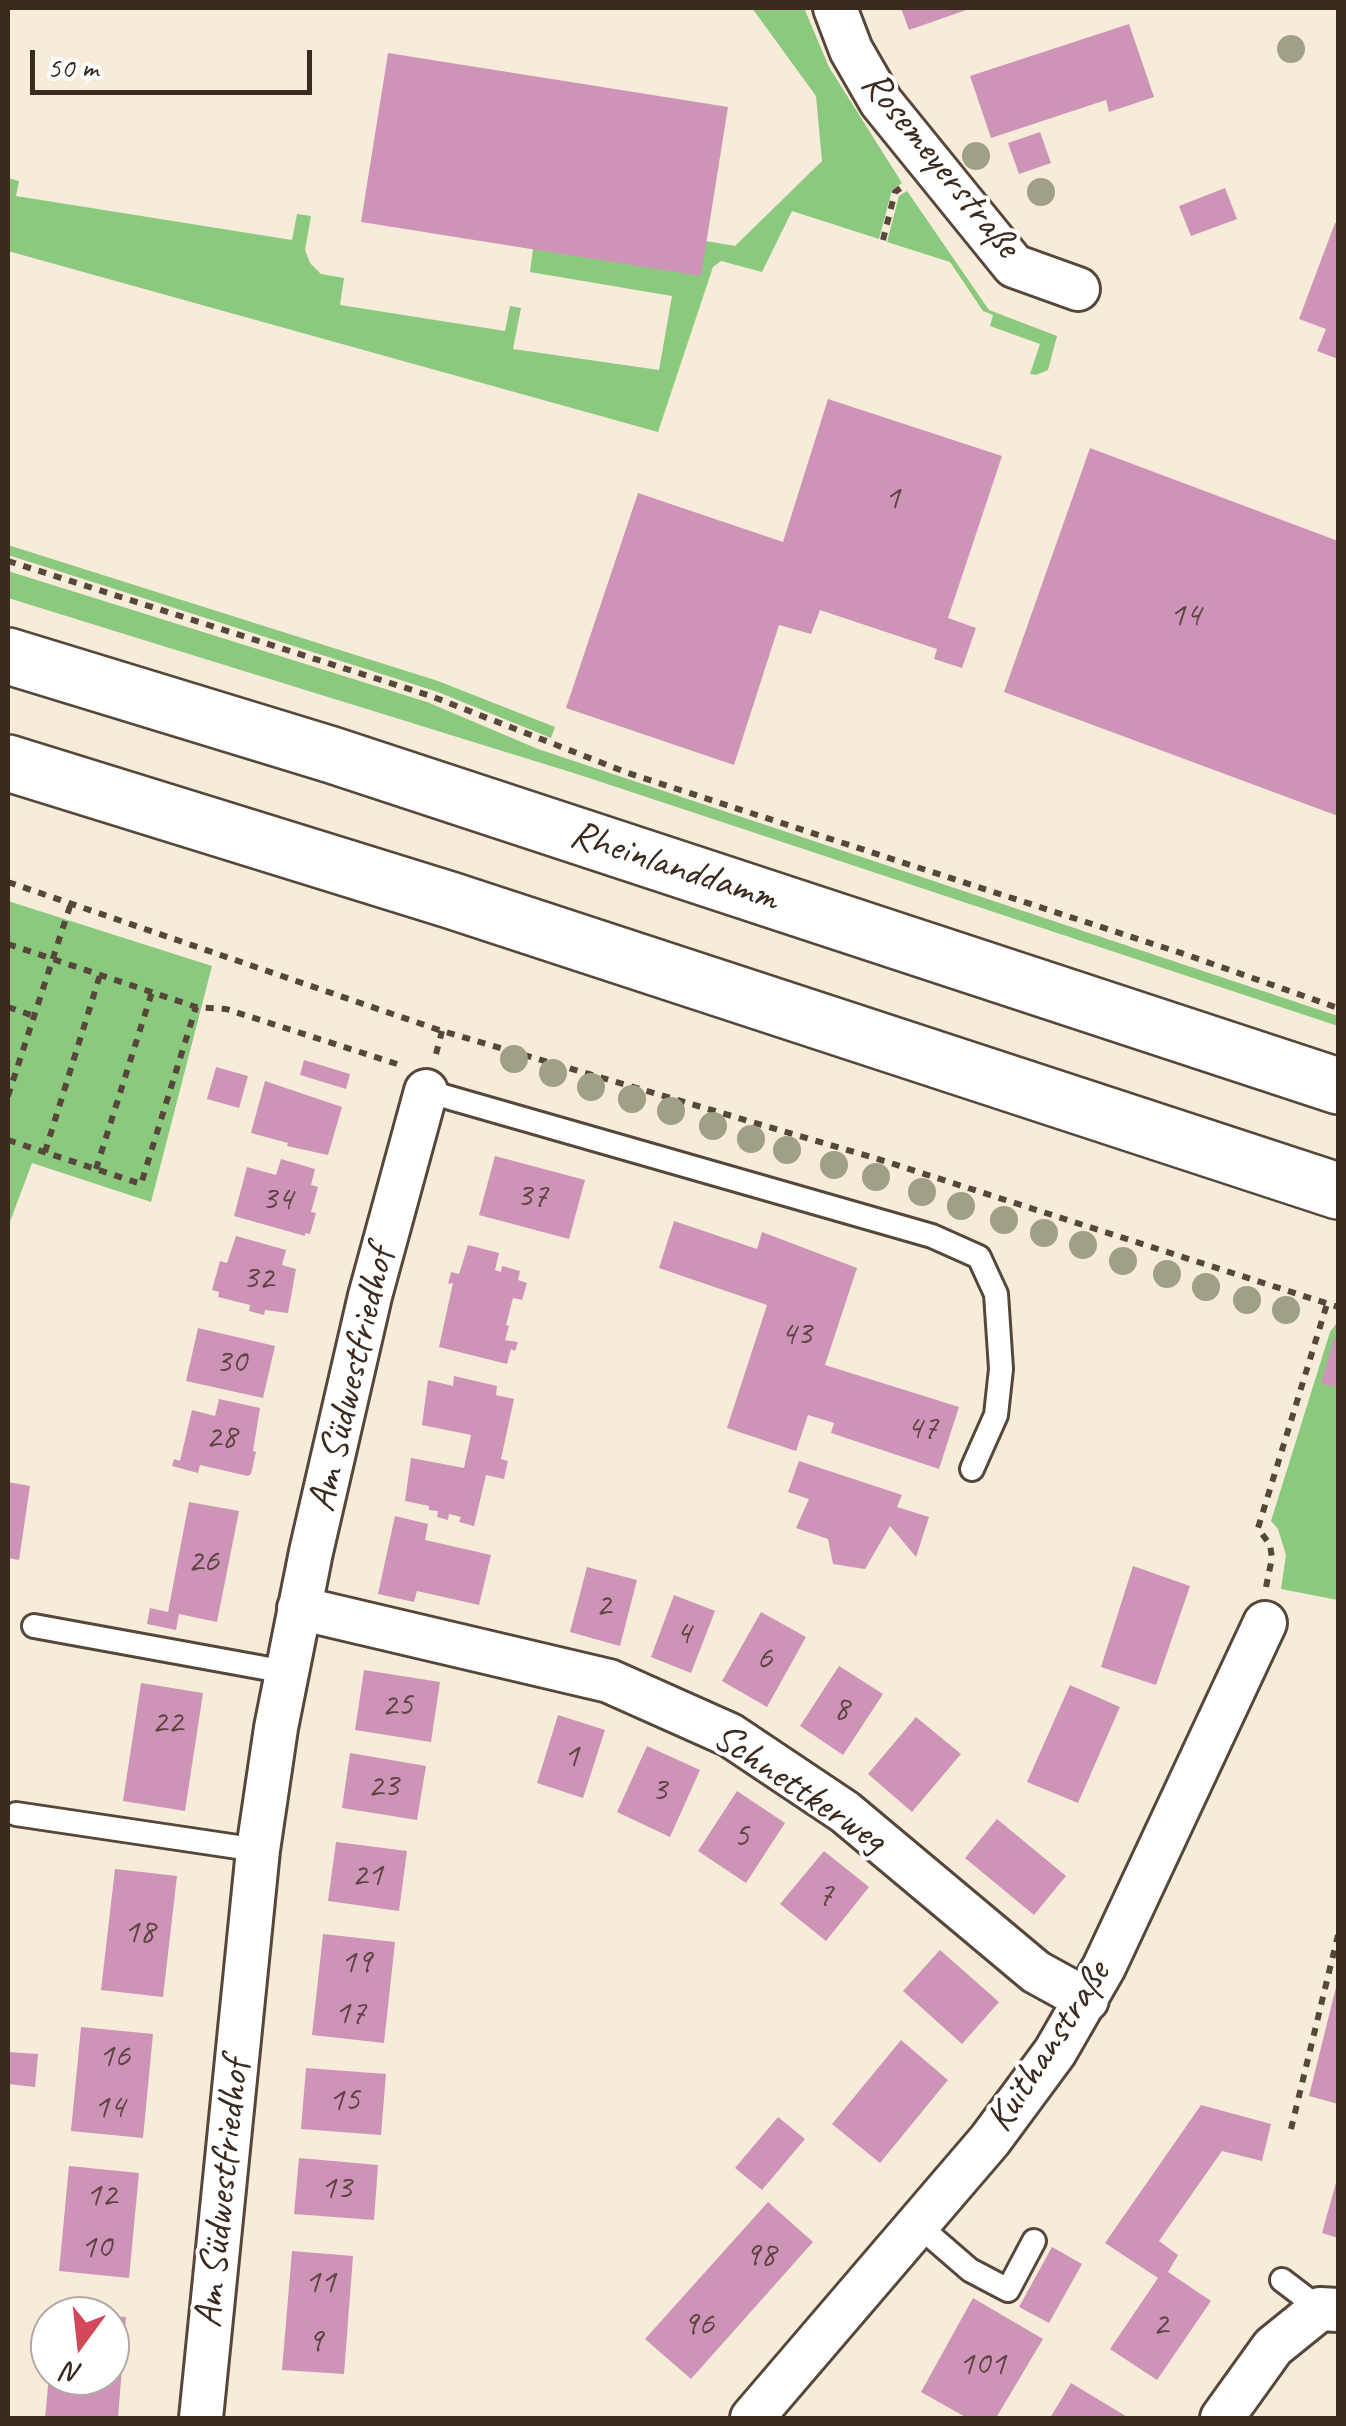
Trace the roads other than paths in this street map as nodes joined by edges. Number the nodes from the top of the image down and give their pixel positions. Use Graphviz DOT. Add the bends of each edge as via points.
graph roads {
  1 [pos="834,8"];
  2 [pos="1078,289"];
  3 [pos="8,656"];
  4 [pos="8,763"];
  5 [pos="415,1079"];
  6 [pos="1338,1086"];
  7 [pos="1338,1191"];
  8 [pos="972,1469"];
  9 [pos="299,1608"];
  10 [pos="1265,1624"];
  11 [pos="34,1626"];
  12 [pos="286,1672"];
  13 [pos="16,1814"];
  14 [pos="258,1850"];
  15 [pos="1086,2000"];
  16 [pos="918,2225"];
  17 [pos="1034,2240"];
  18 [pos="1282,2280"];
  19 [pos="1329,2309"];
  20 [pos="201,2418"];
  21 [pos="752,2418"];
  22 [pos="1222,2418"];
  1 -- 2 [label="street, Rosemeyerstraße" via="881,102 1014,266"];
  3 -- 6 [label="highway, Rheinlanddamm" via="351,761"];
  4 -- 7 [label="highway"];
  5 -- 8 [label="lane" via="932,1236 979,1257 996,1294 1001,1369 996,1415"];
  5 -- 9 [label="street, Am Südwestfriedhof"];
  9 -- 12 [label="street, Am Südwestfriedhof"];
  9 -- 15 [label="street, Schnettkerweg" via="610,1681 730,1734 846,1812 1036,1972"];
  10 -- 15 [label="street, Kuithanstraße"];
  11 -- 12 [label="lane"];
  12 -- 14 [label="street, Am Südwestfriedhof"];
  13 -- 14 [label="lane"];
  14 -- 20 [label="street, Am Südwestfriedhof"];
  15 -- 16 [label="street, Kuithanstraße" via="990,2140"];
  16 -- 17 [label="lane" via="970,2270 1008,2290"];
  16 -- 21 [label="street, Kuithanstraße"];
  18 -- 19 [label="lane"];
  19 -- 22 [label="street" via="1273,2348"];
}
